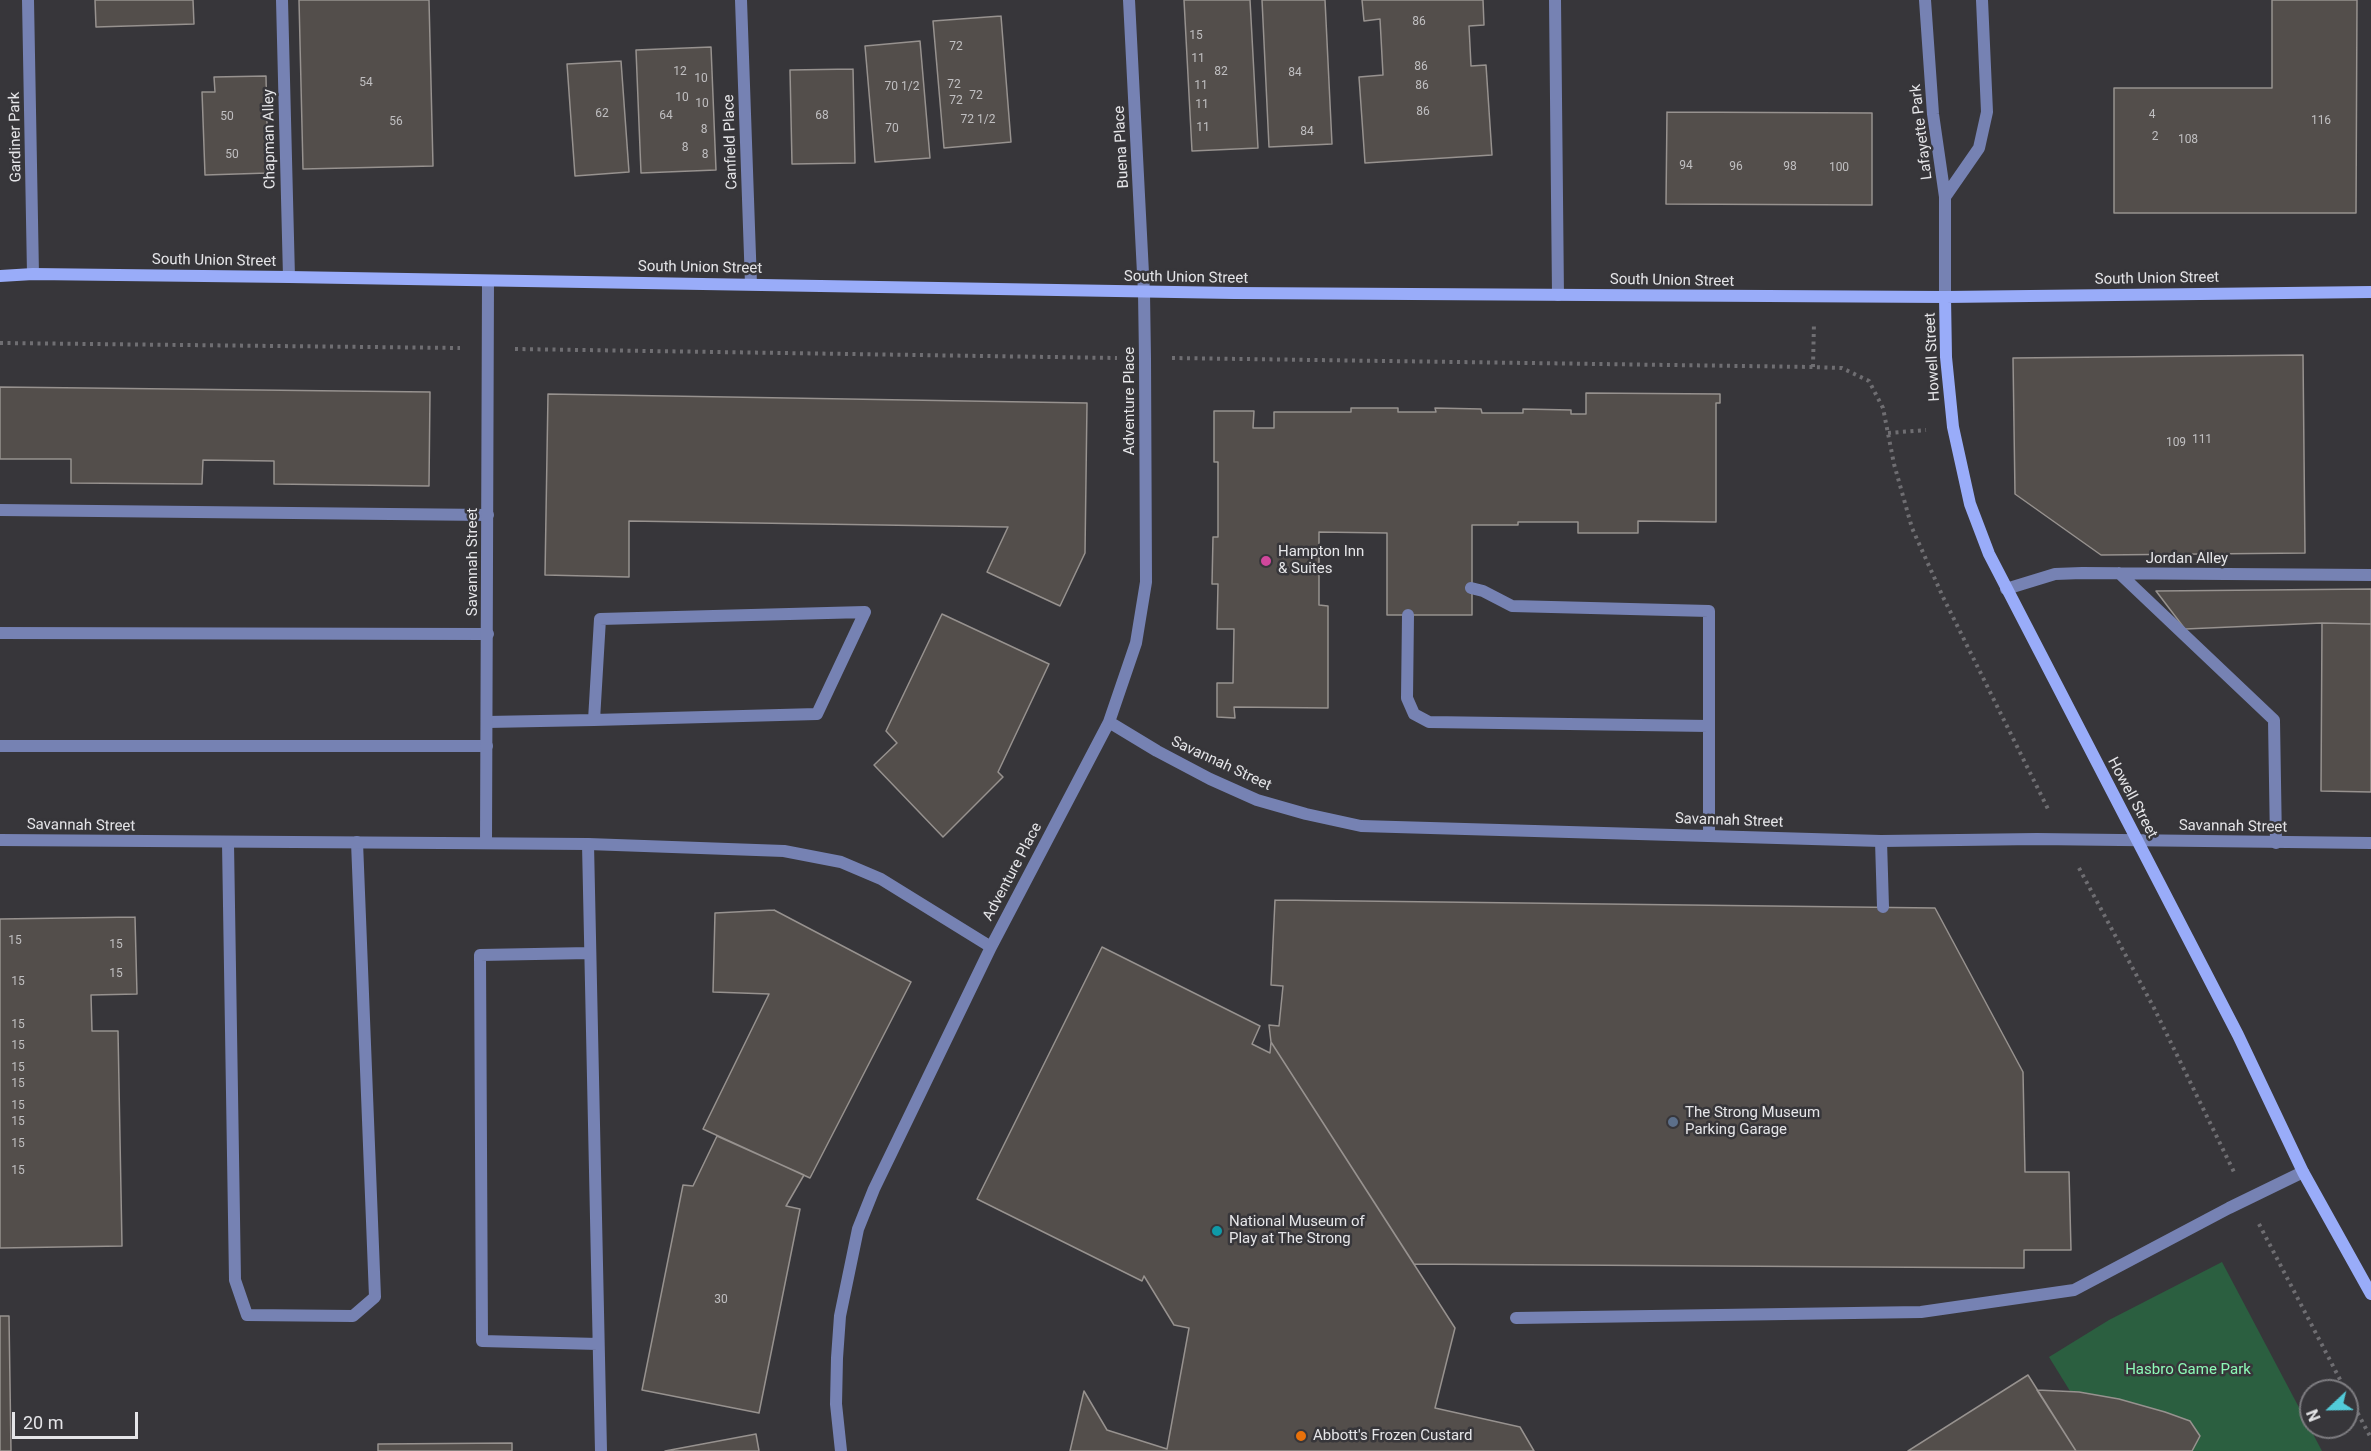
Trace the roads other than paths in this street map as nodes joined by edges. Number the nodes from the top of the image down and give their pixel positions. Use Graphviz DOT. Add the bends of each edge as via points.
graph roads {
  1 [pos="28,0"];
  2 [pos="282,0"];
  3 [pos="741,0"];
  4 [pos="1129,0"];
  5 [pos="1555,0"];
  6 [pos="1925,0"];
  7 [pos="1982,0"];
  8 [pos="1945,197"];
  9 [pos="33,274"];
  10 [pos="0,276"];
  11 [pos="289,277"];
  12 [pos="488,281"];
  13 [pos="751,284"];
  14 [pos="2371,291"];
  15 [pos="1144,293"];
  16 [pos="1558,295"];
  17 [pos="1945,297"];
  18 [pos="0,510"];
  19 [pos="488,514"];
  20 [pos="2119,573"];
  21 [pos="2371,575"];
  22 [pos="1471,588"];
  23 [pos="2006,590"];
  24 [pos="1408,615"];
  25 [pos="0,633"];
  26 [pos="488,634"];
  27 [pos="594,720"];
  28 [pos="487,722"];
  29 [pos="1109,722"];
  30 [pos="1709,726"];
  31 [pos="0,746"];
  32 [pos="487,746"];
  33 [pos="1709,836"];
  34 [pos="0,840"];
  35 [pos="2137,840"];
  36 [pos="1881,841"];
  37 [pos="357,842"];
  38 [pos="228,843"];
  39 [pos="486,843"];
  40 [pos="2276,843"];
  41 [pos="2371,843"];
  42 [pos="588,844"];
  43 [pos="1883,907"];
  44 [pos="991,947"];
  45 [pos="590,953"];
  46 [pos="2303,1172"];
  47 [pos="2370,1292"];
  48 [pos="1516,1317"];
  49 [pos="598,1344"];
  50 [pos="600,1451"];
  51 [pos="841,1451"];
  1 -- 9 [label="street, Gardiner Park"];
  2 -- 11 [label="street, Chapman Alley"];
  3 -- 13 [label="street, Canfield Place"];
  4 -- 15 [label="street, Buena Place"];
  5 -- 16 [label="street"];
  6 -- 8 [label="street, Lafayette Park" via="1933,114"];
  7 -- 8 [label="street, Lafayette Park" via="1987,112 1979,148"];
  8 -- 17 [label="street"];
  9 -- 10 [label="main road, South Union Street"];
  9 -- 11 [label="main road, South Union Street"];
  11 -- 12 [label="main road, South Union Street"];
  12 -- 13 [label="main road, South Union Street"];
  12 -- 19 [label="street, Savannah Street"];
  13 -- 15 [label="main road, South Union Street"];
  14 -- 17 [label="main road, South Union Street"];
  15 -- 16 [label="main road, South Union Street"];
  15 -- 29 [label="street, Adventure Place" via="1146,582 1136,643"];
  16 -- 17 [label="main road, South Union Street"];
  17 -- 23 [label="main road, Howell Street" via="1953,428 1970,504"];
  18 -- 19 [label="street"];
  19 -- 26 [label="street, Savannah Street"];
  20 -- 21 [label="street, Jordan Alley"];
  20 -- 23 [label="street, Jordan Alley" via="2055,574"];
  20 -- 40 [label="street" via="2274,720"];
  22 -- 30 [label="street" via="1512,606 1709,611"];
  23 -- 35 [label="main road, Howell Street"];
  24 -- 30 [label="street" via="1407,698 1414,714 1429,722"];
  25 -- 26 [label="street"];
  26 -- 28 [label="street, Savannah Street"];
  27 -- 27 [label="street" via="817,714 865,612 600,619"];
  27 -- 28 [label="street"];
  28 -- 32 [label="street, Savannah Street"];
  29 -- 33 [label="street, Savannah Street" via="1201,775 1257,800 1360,826"];
  29 -- 44 [label="street, Adventure Place"];
  30 -- 33 [label="street"];
  31 -- 32 [label="street"];
  32 -- 39 [label="street, Savannah Street"];
  33 -- 36 [label="street, Savannah Street"];
  34 -- 38 [label="street, Savannah Street"];
  35 -- 36 [label="street, Savannah Street"];
  35 -- 40 [label="street, Savannah Street"];
  35 -- 46 [label="main road, Howell Street" via="2238,1035"];
  36 -- 43 [label="street"];
  37 -- 38 [label="street, Savannah Street"];
  37 -- 38 [label="street" via="375,1297 353,1316 247,1315 235,1280"];
  37 -- 39 [label="street, Savannah Street"];
  39 -- 42 [label="street, Savannah Street"];
  40 -- 41 [label="street, Savannah Street"];
  42 -- 44 [label="street, Savannah Street" via="784,851 841,862 881,879"];
  42 -- 45 [label="street"];
  44 -- 51 [label="street, Adventure Place" via="858,1229 840,1316 836,1404"];
  45 -- 49 [label="street"];
  45 -- 49 [label="street" via="480,955 482,1341"];
  46 -- 47 [label="main road, Howell Street"];
  46 -- 48 [label="street" via="2074,1290 1921,1312"];
  49 -- 50 [label="street"];
}
